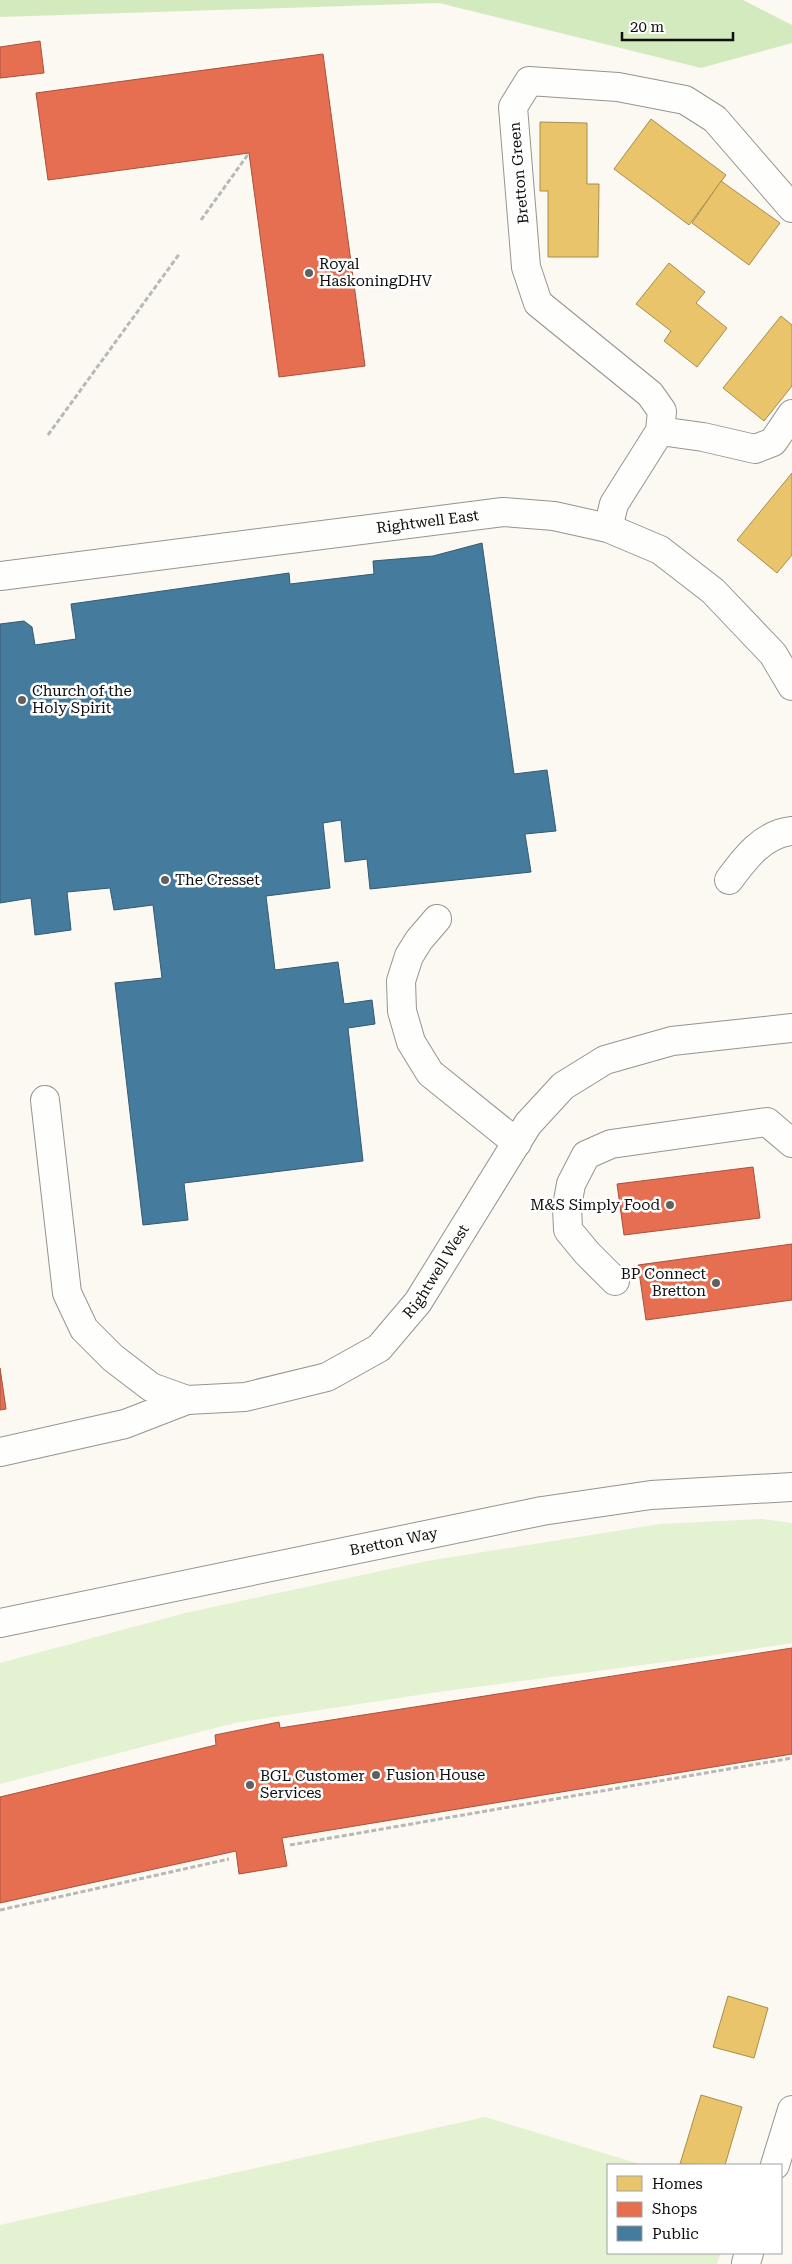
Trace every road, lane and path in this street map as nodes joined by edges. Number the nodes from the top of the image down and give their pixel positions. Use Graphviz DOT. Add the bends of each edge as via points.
graph roads {
  1 [pos="249,153"];
  2 [pos="792,208"];
  3 [pos="201,220"];
  4 [pos="180,253"];
  5 [pos="792,414"];
  6 [pos="660,431"];
  7 [pos="48,435"];
  8 [pos="608,528"];
  9 [pos="0,576"];
  10 [pos="792,686"];
  11 [pos="792,831"];
  12 [pos="730,880"];
  13 [pos="437,919"];
  14 [pos="792,1028"];
  15 [pos="45,1100"];
  16 [pos="518,1143"];
  17 [pos="792,1143"];
  18 [pos="615,1281"];
  19 [pos="187,1400"];
  20 [pos="0,1452"];
  21 [pos="792,1487"];
  22 [pos="0,1623"];
  23 [pos="792,1758"];
  24 [pos="290,1845"];
  25 [pos="229,1859"];
  26 [pos="0,1910"];
  27 [pos="792,2110"];
  28 [pos="776,2164"];
  1 -- 3 [label="path"];
  2 -- 6 [label="street, Bretton Green" via="715,119 685,100 618,87 529,81 513,107 526,267 538,303 650,394 662,411"];
  4 -- 7 [label="path"];
  5 -- 6 [label="street" via="773,442 755,449"];
  6 -- 8 [label="street" via="614,504"];
  8 -- 9 [label="street, Rightwell East" via="554,516 503,512"];
  8 -- 10 [label="street, Rightwell East" via="660,550 713,591 773,654"];
  11 -- 12 [label="street" via="767,840 747,856"];
  13 -- 16 [label="street" via="418,940 401,981 402,1011 411,1042 430,1073"];
  14 -- 16 [label="street, Rightwell West" via="672,1041 605,1060 563,1086 528,1124"];
  15 -- 19 [label="street, Rightwell West" via="67,1293 84,1329 113,1358 151,1387"];
  16 -- 19 [label="street, Rightwell West" via="418,1302 379,1348 327,1377 245,1396"];
  17 -- 18 [label="street" via="767,1122 611,1144 586,1155 571,1184 567,1206 568,1230"];
  19 -- 20 [label="street" via="125,1424"];
  21 -- 22 [label="street, Bretton Way" via="651,1495 542,1511"];
  23 -- 24 [label="path"];
  25 -- 26 [label="path"];
  27 -- 28 [label="street"];
}
